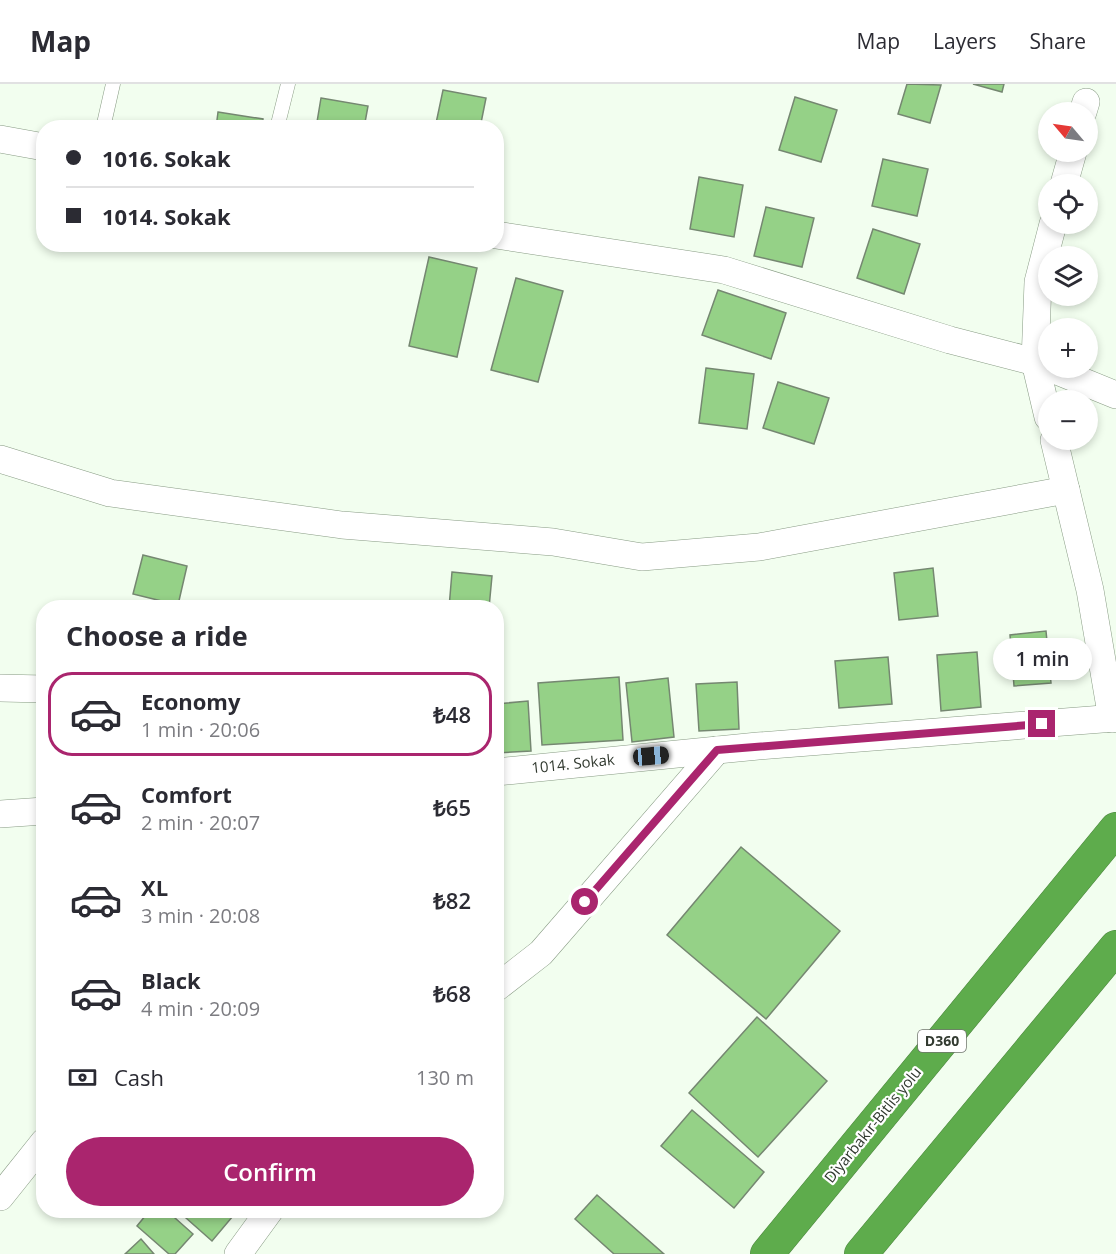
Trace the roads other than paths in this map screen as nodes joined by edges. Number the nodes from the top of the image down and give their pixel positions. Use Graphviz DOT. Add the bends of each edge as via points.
graph roads {
  1 [pos="113,84"];
  2 [pos="288,84"];
  3 [pos="105,120"];
  4 [pos="279,120"];
  5 [pos="0,139"];
  6 [pos="36,146"];
  7 [pos="1050,234"];
  8 [pos="504,236"];
  9 [pos="1035,362"];
  10 [pos="1042,390"];
  11 [pos="1116,395"];
  12 [pos="1056,450"];
  13 [pos="0,459"];
  14 [pos="1066,490"];
  15 [pos="0,688"];
  16 [pos="36,689"];
  17 [pos="1114,719"];
  18 [pos="717,750"];
  19 [pos="504,771"];
  20 [pos="36,812"];
  21 [pos="0,814"];
  22 [pos="1116,829"];
  23 [pos="1116,947"];
  24 [pos="504,982"];
  25 [pos="36,1152"];
  26 [pos="0,1197"];
  27 [pos="264,1218"];
  28 [pos="238,1254"];
  29 [pos="767,1254"];
  30 [pos="861,1254"];
  1 -- 3 [label="lane"];
  2 -- 4 [label="lane"];
  5 -- 6 [label="street"];
  7 -- 9 [label="street" via="1038,282"];
  8 -- 9 [label="street" via="723,270"];
  9 -- 10 [label="street"];
  9 -- 11 [label="street"];
  12 -- 14 [label="street"];
  13 -- 14 [label="street" via="110,493 342,525 553,542 642,557 759,547"];
  14 -- 17 [label="street"];
  15 -- 16 [label="street"];
  17 -- 18 [label="street, 1014. Sokak"];
  18 -- 19 [label="street, 1014. Sokak"];
  18 -- 24 [label="street" via="541,953"];
  20 -- 21 [label="street"];
  22 -- 29 [label="highway, Diyarbakır-Bitlis yolu / D360"];
  23 -- 30 [label="highway"];
  25 -- 26 [label="street"];
  27 -- 28 [label="street"];
}
